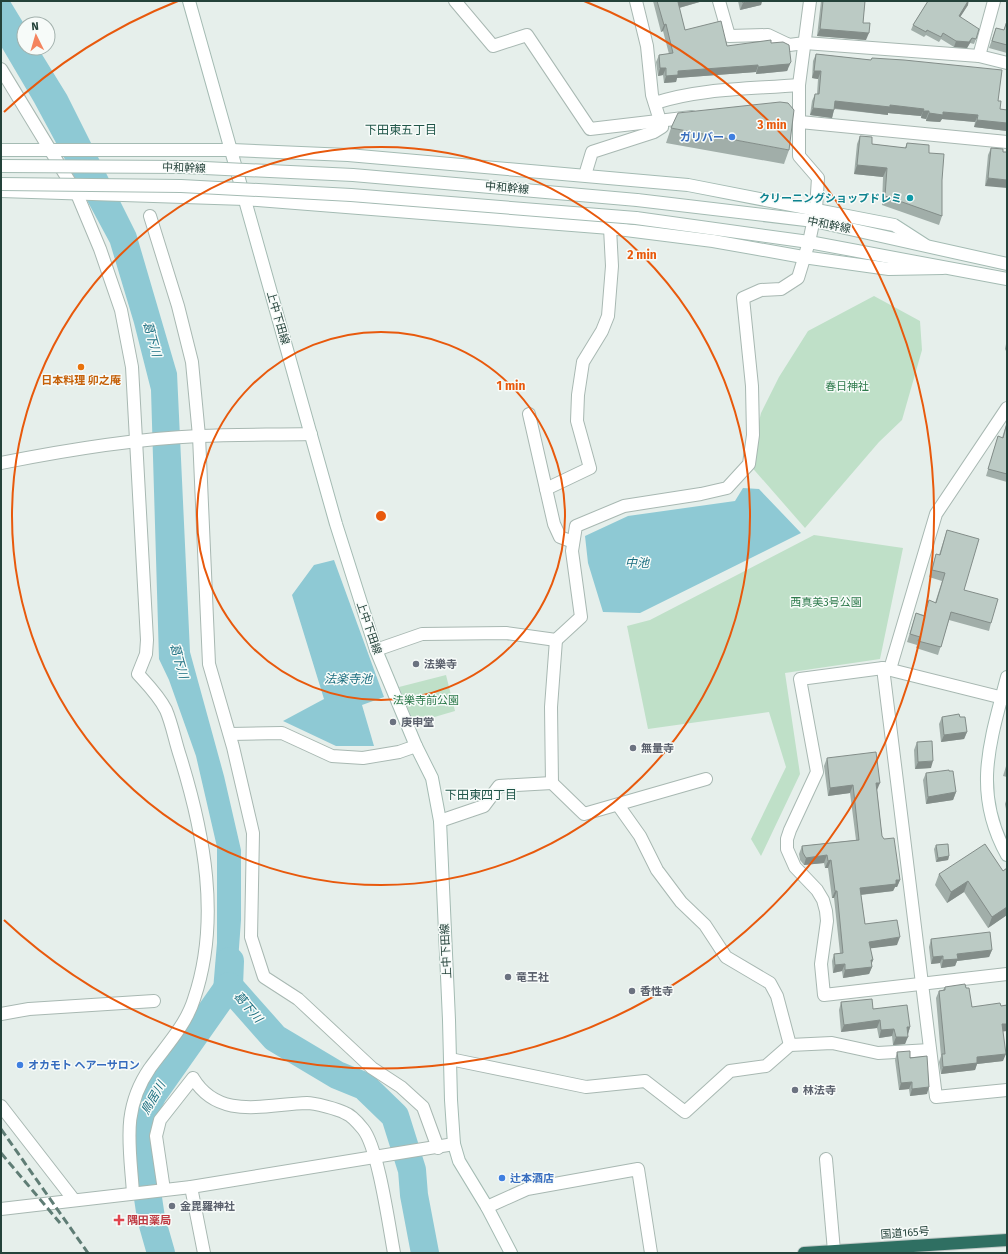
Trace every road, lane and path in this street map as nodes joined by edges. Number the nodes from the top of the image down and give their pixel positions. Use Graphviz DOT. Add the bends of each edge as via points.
graph roads {
  1 [pos="189,1"];
  2 [pos="455,1"];
  3 [pos="636,1"];
  4 [pos="719,1"];
  5 [pos="810,1"];
  6 [pos="994,1"];
  7 [pos="805,43"];
  8 [pos="979,56"];
  9 [pos="1007,63"];
  10 [pos="1,68"];
  11 [pos="799,85"];
  12 [pos="655,103"];
  13 [pos="784,110"];
  14 [pos="707,115"];
  15 [pos="799,117"];
  16 [pos="661,120"];
  17 [pos="1007,142"];
  18 [pos="1,150"];
  19 [pos="52,150"];
  20 [pos="232,150"];
  21 [pos="1,166"];
  22 [pos="585,175"];
  23 [pos="1,184"];
  24 [pos="1,190"];
  25 [pos="77,194"];
  26 [pos="245,199"];
  27 [pos="816,209"];
  28 [pos="150,216"];
  29 [pos="814,221"];
  30 [pos="610,228"];
  31 [pos="809,242"];
  32 [pos="925,245"];
  33 [pos="803,257"];
  34 [pos="1007,264"];
  35 [pos="943,268"];
  36 [pos="1007,279"];
  37 [pos="1007,408"];
  38 [pos="529,414"];
  39 [pos="311,434"];
  40 [pos="199,436"];
  41 [pos="136,442"];
  42 [pos="1,463"];
  43 [pos="546,489"];
  44 [pos="573,542"];
  45 [pos="556,640"];
  46 [pos="376,650"];
  47 [pos="887,669"];
  48 [pos="1007,677"];
  49 [pos="1004,698"];
  50 [pos="230,734"];
  51 [pos="416,746"];
  52 [pos="706,779"];
  53 [pos="552,783"];
  54 [pos="618,805"];
  55 [pos="440,821"];
  56 [pos="1007,855"];
  57 [pos="1007,974"];
  58 [pos="922,985"];
  59 [pos="154,1001"];
  60 [pos="1,1014"];
  61 [pos="790,1045"];
  62 [pos="930,1050"];
  63 [pos="450,1059"];
  64 [pos="1007,1090"];
  65 [pos="1,1106"];
  66 [pos="454,1144"];
  67 [pos="438,1148"];
  68 [pos="375,1158"];
  69 [pos="826,1159"];
  70 [pos="191,1187"];
  71 [pos="164,1190"];
  72 [pos="134,1193"];
  73 [pos="74,1200"];
  74 [pos="487,1207"];
  75 [pos="1,1209"];
  76 [pos="1007,1240"];
  77 [pos="834,1251"];
  78 [pos="204,1253"];
  79 [pos="394,1253"];
  80 [pos="512,1253"];
  81 [pos="652,1253"];
  82 [pos="804,1253"];
  1 -- 20 [label="street, 上中下田線"];
  2 -- 16 [label="street" via="493,46 527,35 590,129"];
  3 -- 12 [label="street" via="647,46"];
  4 -- 7 [label="street" via="729,36 768,35 789,45"];
  5 -- 7 [label="street"];
  6 -- 8 [label="street"];
  7 -- 8 [label="street"];
  7 -- 11 [label="street"];
  8 -- 9 [label="street"];
  10 -- 19 [label="street"];
  11 -- 12 [label="street" via="672,97"];
  11 -- 15 [label="street"];
  12 -- 16 [label="street"];
  13 -- 15 [label="street"];
  14 -- 16 [label="street"];
  15 -- 17 [label="street"];
  15 -- 27 [label="street" via="799,156 818,178"];
  16 -- 22 [label="street" via="662,127 654,132 592,152"];
  18 -- 19 [label="street"];
  19 -- 20 [label="street"];
  19 -- 25 [label="street"];
  20 -- 22 [label="street" via="348,156"];
  20 -- 26 [label="street, 上中下田線"];
  21 -- 29 [label="street, 中和幹線, bridge" via="184,168 353,175 636,200"];
  22 -- 27 [label="street" via="688,185"];
  23 -- 31 [label="street, 中和幹線, bridge" via="181,186 351,195 636,218"];
  24 -- 25 [label="street"];
  25 -- 26 [label="street"];
  25 -- 41 [label="street" via="121,310 132,367"];
  26 -- 30 [label="street"];
  26 -- 39 [label="street, 上中下田線"];
  27 -- 29 [label="street"];
  27 -- 32 [label="street" via="894,225"];
  28 -- 40 [label="street" via="178,306 192,362"];
  29 -- 31 [label="street"];
  29 -- 32 [label="street, 中和幹線"];
  30 -- 33 [label="street" via="713,241"];
  30 -- 43 [label="street" via="612,266 608,316 583,362 578,395 577,421 590,468"];
  31 -- 33 [label="street"];
  31 -- 35 [label="street, 中和幹線"];
  32 -- 34 [label="street, 中和幹線"];
  33 -- 35 [label="street" via="889,269"];
  33 -- 44 [label="street" via="798,278 781,289 761,290 743,298 752,393 753,435 749,464 727,488 624,506 576,526"];
  35 -- 36 [label="street, 中和幹線"];
  37 -- 47 [label="street" via="936,514"];
  38 -- 43 [label="street"];
  39 -- 40 [label="street"];
  39 -- 46 [label="street, 上中下田線"];
  40 -- 41 [label="street"];
  40 -- 50 [label="street" via="209,664"];
  41 -- 42 [label="street" via="72,449"];
  41 -- 72 [label="street" via="147,640 146,654 138,674 166,710 184,770 200,833 206,878 208,931 204,965 194,1001 180,1028 149,1070 134,1100 129,1122"];
  43 -- 44 [label="street" via="554,524 560,537"];
  44 -- 45 [label="street" via="581,617"];
  45 -- 46 [label="street" via="506,632 422,634"];
  45 -- 53 [label="street" via="551,707"];
  46 -- 51 [label="street, 上中下田線"];
  47 -- 49 [label="street"];
  47 -- 58 [label="street"];
  47 -- 58 [label="street" via="800,679 816,772 790,830 787,849 795,866 817,890 826,911 821,964 824,995"];
  48 -- 49 [label="street"];
  49 -- 56 [label="street" via="988,753 986,780 989,810"];
  50 -- 51 [label="street" via="282,733 332,756 363,758 399,752"];
  50 -- 67 [label="street" via="253,833 251,937 264,977 298,999 372,1068 401,1087 423,1107"];
  51 -- 55 [label="street, 上中下田線" via="432,778"];
  52 -- 54 [label="street"];
  53 -- 54 [label="street" via="584,814"];
  53 -- 55 [label="street" via="499,786 484,806"];
  54 -- 61 [label="street" via="640,836 657,870 681,902 705,925 726,957 770,983 777,996"];
  55 -- 63 [label="street, 上中下田線"];
  57 -- 58 [label="street"];
  58 -- 62 [label="street"];
  59 -- 60 [label="street" via="29,1009"];
  61 -- 62 [label="street" via="832,1043 878,1053"];
  61 -- 63 [label="street" via="766,1066 730,1071 685,1112 645,1082 586,1087"];
  62 -- 64 [label="street" via="936,1097"];
  63 -- 66 [label="street, 上中下田線"];
  65 -- 73 [label="street"];
  66 -- 67 [label="street"];
  66 -- 74 [label="street, 上中下田線" via="459,1161"];
  67 -- 68 [label="street"];
  68 -- 70 [label="street"];
  68 -- 71 [label="street" via="364,1130 345,1113 308,1103 258,1108 222,1104 200,1090 193,1078 160,1120 156,1136"];
  68 -- 79 [label="street"];
  69 -- 77 [label="street"];
  70 -- 71 [label="street"];
  70 -- 78 [label="street"];
  71 -- 72 [label="street"];
  72 -- 73 [label="street"];
  73 -- 75 [label="street"];
  74 -- 80 [label="street, 上中下田線"];
  74 -- 81 [label="street" via="527,1189 638,1169"];
  76 -- 77 [label="highway, 国道165号"];
  77 -- 82 [label="highway, 国道165号"];
}
